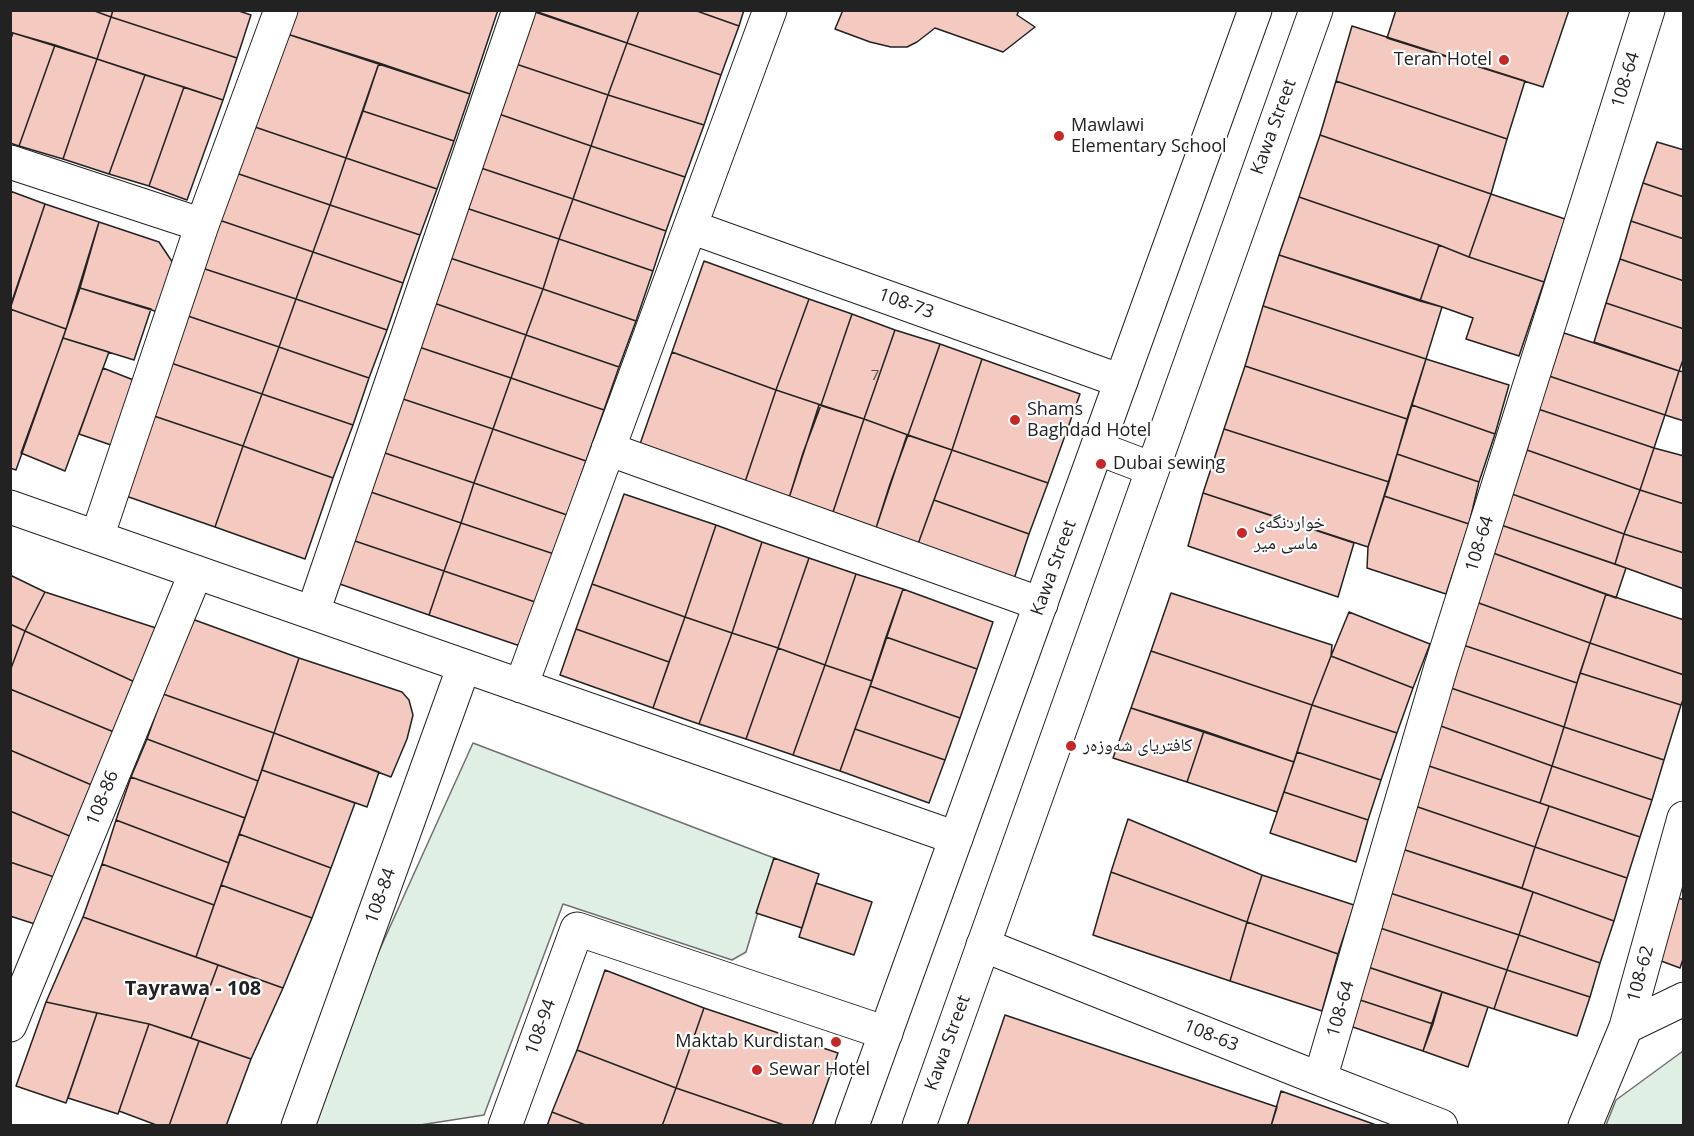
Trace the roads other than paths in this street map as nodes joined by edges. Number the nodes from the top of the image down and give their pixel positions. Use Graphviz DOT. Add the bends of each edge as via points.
graph roads {
  1 [pos="281,10"];
  2 [pos="519,10"];
  3 [pos="770,10"];
  4 [pos="1256,10"];
  5 [pos="1316,10"];
  6 [pos="1648,10"];
  7 [pos="10,162"];
  8 [pos="202,225"];
  9 [pos="691,227"];
  10 [pos="1121,381"];
  11 [pos="1097,448"];
  12 [pos="608,449"];
  13 [pos="1152,469"];
  14 [pos="10,507"];
  15 [pos="97,537"];
  16 [pos="196,572"];
  17 [pos="1041,604"];
  18 [pos="312,612"];
  19 [pos="464,666"];
  20 [pos="521,686"];
  21 [pos="1683,818"];
  22 [pos="956,838"];
  23 [pos="983,945"];
  24 [pos="1683,999"];
  25 [pos="10,1025"];
  26 [pos="1626,1027"];
  27 [pos="886,1033"];
  28 [pos="1320,1079"];
  29 [pos="298,1125"];
  30 [pos="505,1125"];
  31 [pos="852,1125"];
  32 [pos="919,1125"];
  33 [pos="1441,1125"];
  34 [pos="1585,1125"];
  1 -- 8 [label="street"];
  2 -- 18 [label="street"];
  3 -- 9 [label="street"];
  4 -- 10 [label="street, Kawa Street"];
  5 -- 13 [label="street, Kawa Street"];
  6 -- 28 [label="street, 108-64" via="1441,667"];
  7 -- 8 [label="street"];
  8 -- 15 [label="street"];
  9 -- 10 [label="street, 108-73"];
  9 -- 12 [label="street"];
  10 -- 11 [label="street, Kawa Street"];
  11 -- 13 [label="street"];
  11 -- 17 [label="street, Kawa Street"];
  12 -- 17 [label="street"];
  12 -- 20 [label="street"];
  13 -- 23 [label="street, Kawa Street"];
  14 -- 15 [label="street"];
  15 -- 16 [label="street"];
  16 -- 18 [label="street"];
  16 -- 25 [label="street, 108-86"];
  17 -- 22 [label="street, Kawa Street"];
  18 -- 19 [label="street"];
  19 -- 20 [label="street"];
  19 -- 29 [label="street, 108-84"];
  20 -- 22 [label="street"];
  21 -- 26 [label="street, 108-62"];
  22 -- 27 [label="street, Kawa Street"];
  23 -- 28 [label="street, 108-63"];
  23 -- 32 [label="street, Kawa Street"];
  24 -- 26 [label="street"];
  26 -- 34 [label="street, 108-62"];
  27 -- 30 [label="street, 108-94" via="577,929"];
  27 -- 31 [label="street, Kawa Street"];
  28 -- 33 [label="street, 108-63"];
}
